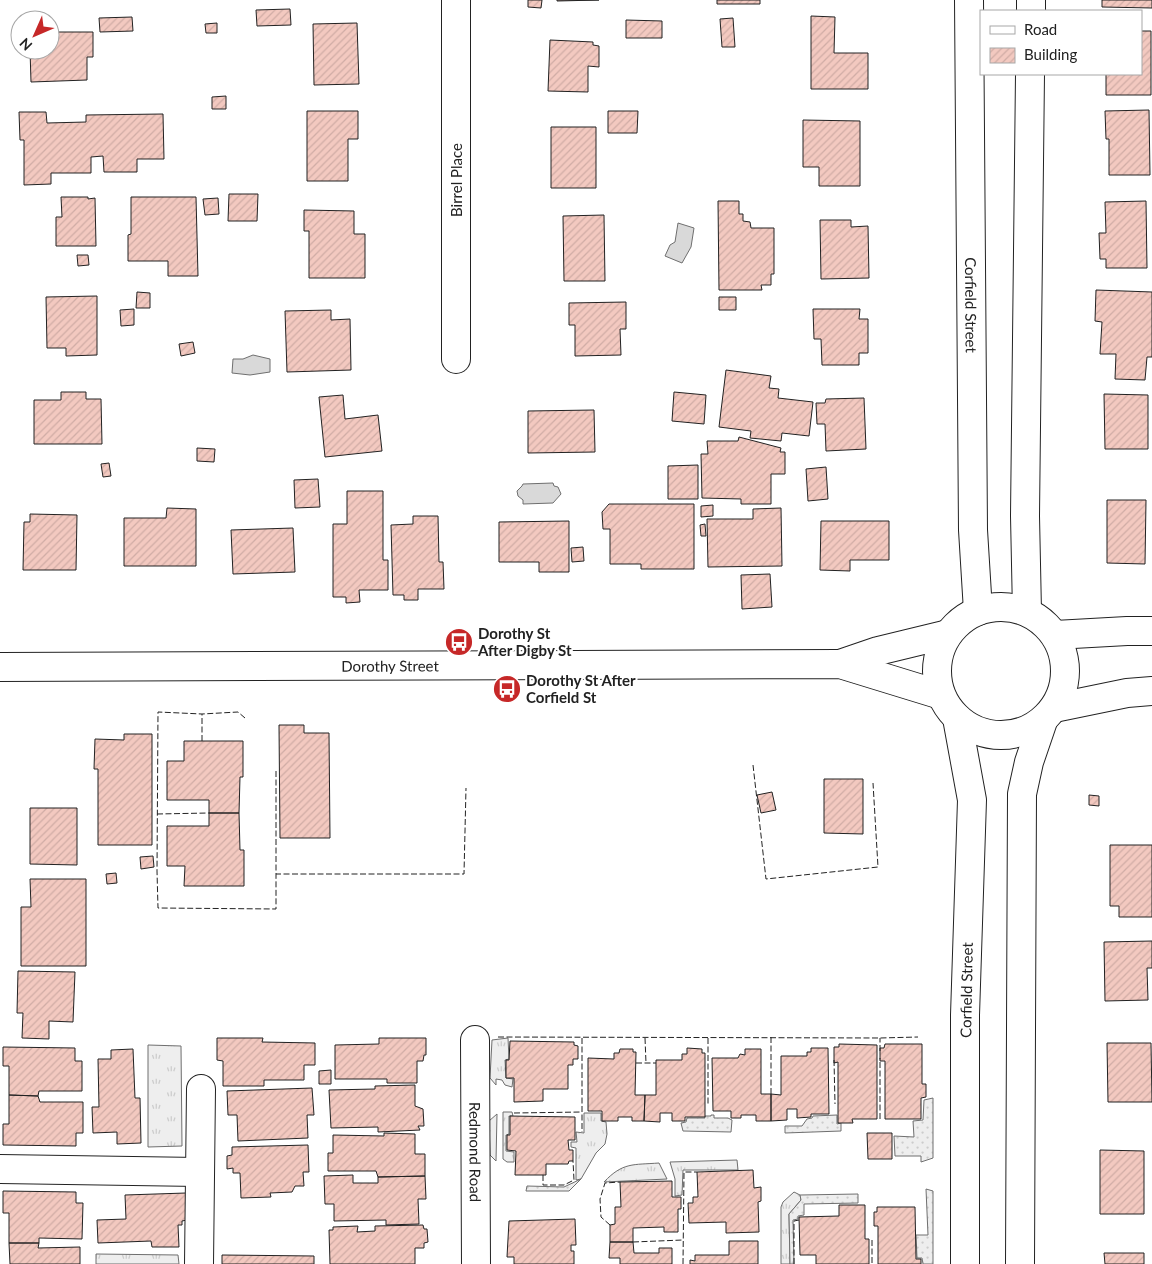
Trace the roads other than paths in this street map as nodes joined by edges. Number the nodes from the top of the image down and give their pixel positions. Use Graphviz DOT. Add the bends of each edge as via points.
graph roads {
  1 [pos="456,0"];
  2 [pos="970,0"];
  3 [pos="1030,75"];
  4 [pos="456,359"];
  5 [pos="978,611"];
  6 [pos="1027,612"];
  7 [pos="1152,631"];
  8 [pos="948,634"];
  9 [pos="1055,635"];
  10 [pos="840,664"];
  11 [pos="0,667"];
  12 [pos="1152,691"];
  13 [pos="941,695"];
  14 [pos="1049,714"];
  15 [pos="957,718"];
  16 [pos="475,1040"];
  17 [pos="201,1089"];
  18 [pos="0,1169"];
  19 [pos="199,1172"];
  20 [pos="199,1264"];
  21 [pos="476,1264"];
  22 [pos="965,1264"];
  23 [pos="1020,1264"];
  1 -- 4 [label="main road, Birrel Place"];
  2 -- 5 [label="main road, Corfield Street" via="973,530"];
  3 -- 6 [label="main road" via="1025,516"];
  5 -- 6 [label="main road" via="994,607"];
  5 -- 8 [label="main road" via="961,620"];
  6 -- 9 [label="main road"];
  7 -- 9 [label="main road"];
  8 -- 10 [label="main road, Dorothy Street"];
  8 -- 13 [label="main road" via="939,653 936,674"];
  9 -- 14 [label="main road" via="1063,653 1066,672 1063,691"];
  10 -- 11 [label="main road, Dorothy Street"];
  10 -- 13 [label="main road, Dorothy Street"];
  12 -- 14 [label="main road" via="1127,692"];
  13 -- 15 [label="main road"];
  14 -- 15 [label="main road" via="1027,731 1009,736 990,735 972,729"];
  14 -- 23 [label="main road" via="1029,762 1022,794"];
  15 -- 22 [label="main road, Corfield Street" via="972,800 965,1015"];
  16 -- 21 [label="main road, Redmond Road"];
  17 -- 19 [label="main road"];
  18 -- 19 [label="main road"];
  19 -- 20 [label="main road"];
}
